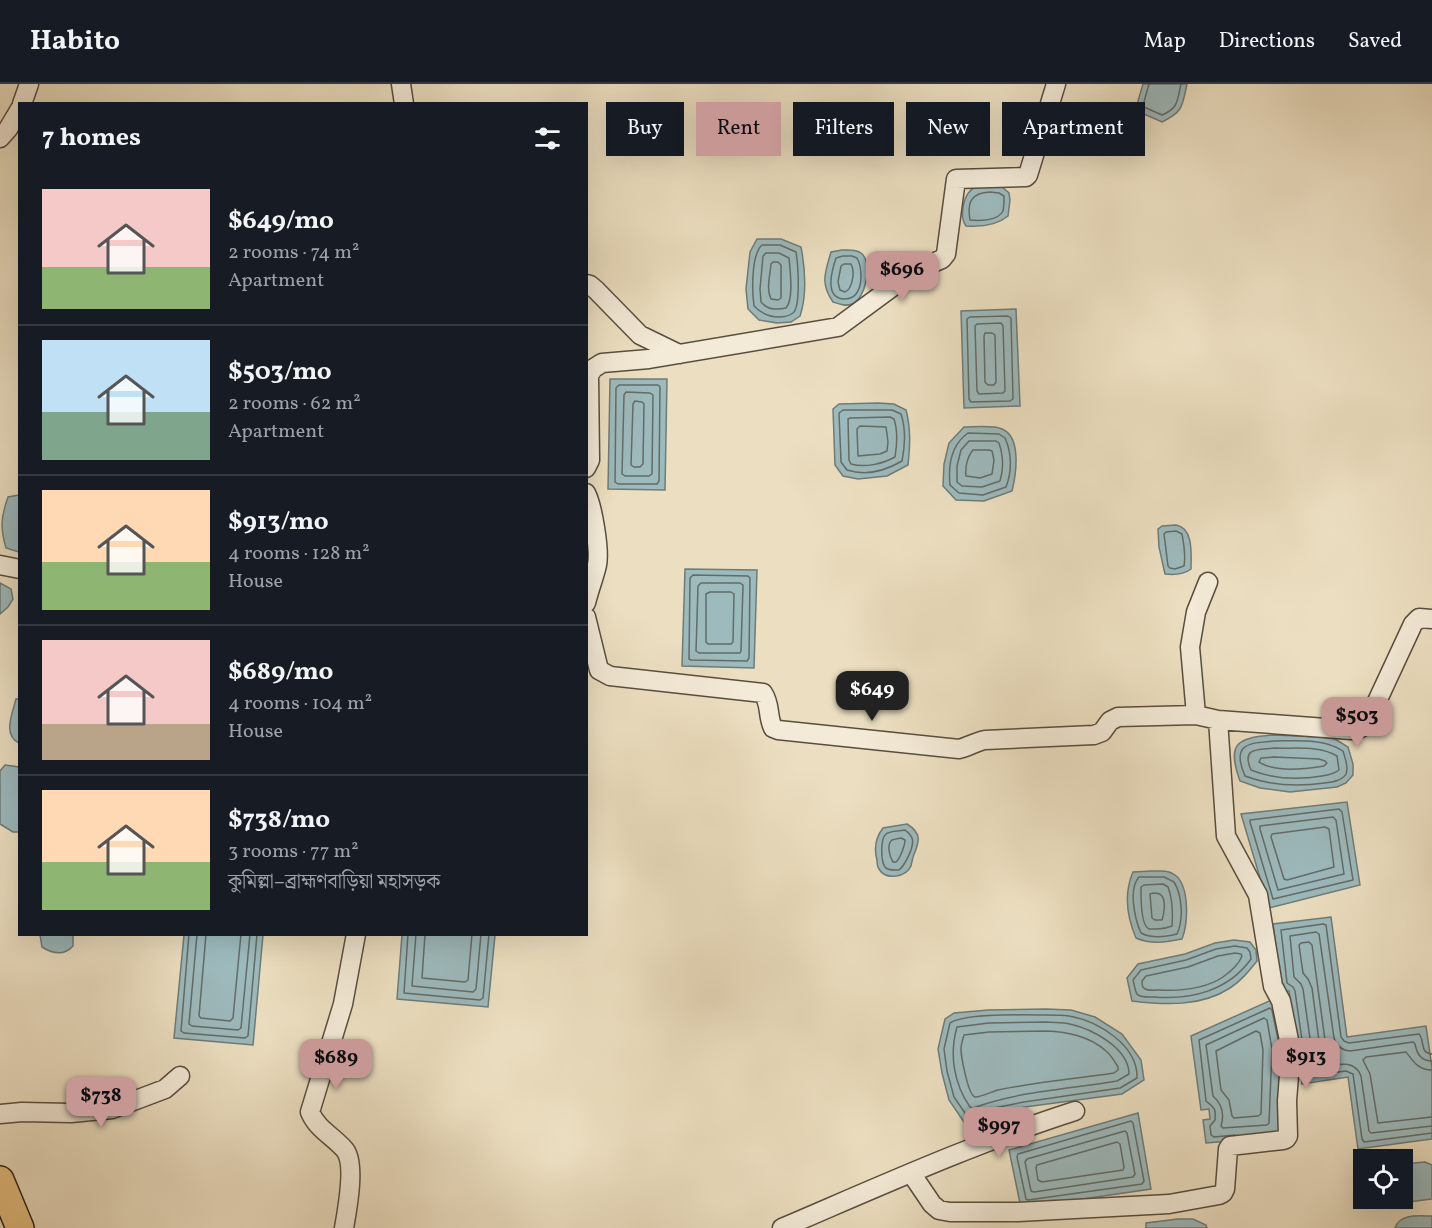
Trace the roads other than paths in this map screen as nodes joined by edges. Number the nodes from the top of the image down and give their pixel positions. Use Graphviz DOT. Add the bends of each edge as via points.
graph roads {
  1 [pos="29,84"];
  2 [pos="402,84"];
  3 [pos="1056,84"];
  4 [pos="23,102"];
  5 [pos="404,102"];
  6 [pos="18,112"];
  7 [pos="0,138"];
  8 [pos="588,284"];
  9 [pos="679,354"];
  10 [pos="588,464"];
  11 [pos="588,498"];
  12 [pos="0,566"];
  13 [pos="18,569"];
  14 [pos="1208,582"];
  15 [pos="588,596"];
  16 [pos="1432,619"];
  17 [pos="588,625"];
  18 [pos="1197,714"];
  19 [pos="1218,720"];
  20 [pos="356,936"];
  21 [pos="180,1076"];
  22 [pos="1075,1111"];
  23 [pos="0,1114"];
  24 [pos="911,1173"];
  25 [pos="0,1180"];
  26 [pos="20,1228"];
  27 [pos="344,1228"];
  28 [pos="782,1228"];
  1 -- 4 [label="street"];
  2 -- 5 [label="street"];
  3 -- 9 [label="street" via="1028,176 955,180 946,254 942,259 914,271 838,327"];
  6 -- 7 [label="street"];
  8 -- 9 [label="street" via="640,335"];
  9 -- 10 [label="street" via="602,363 594,368 589,375"];
  11 -- 15 [label="street" via="597,562"];
  12 -- 13 [label="street"];
  14 -- 18 [label="street" via="1196,612 1190,647"];
  16 -- 19 [label="street" via="1419,618 1413,624 1367,723 1361,728"];
  17 -- 18 [label="street" via="599,670 610,676 763,693 768,700 770,721 778,730 958,749 985,740 1094,735 1118,717"];
  18 -- 19 [label="street"];
  19 -- 24 [label="street" via="1226,836 1258,895 1274,986 1291,1050 1288,1136 1230,1146 1223,1193 1169,1204 950,1212 932,1204"];
  20 -- 27 [label="street" via="343,1004 310,1112 349,1158 350,1192"];
  21 -- 23 [label="street" via="165,1089 112,1108"];
  22 -- 24 [label="street"];
  24 -- 28 [label="street"];
  25 -- 26 [label="highway"];
}
